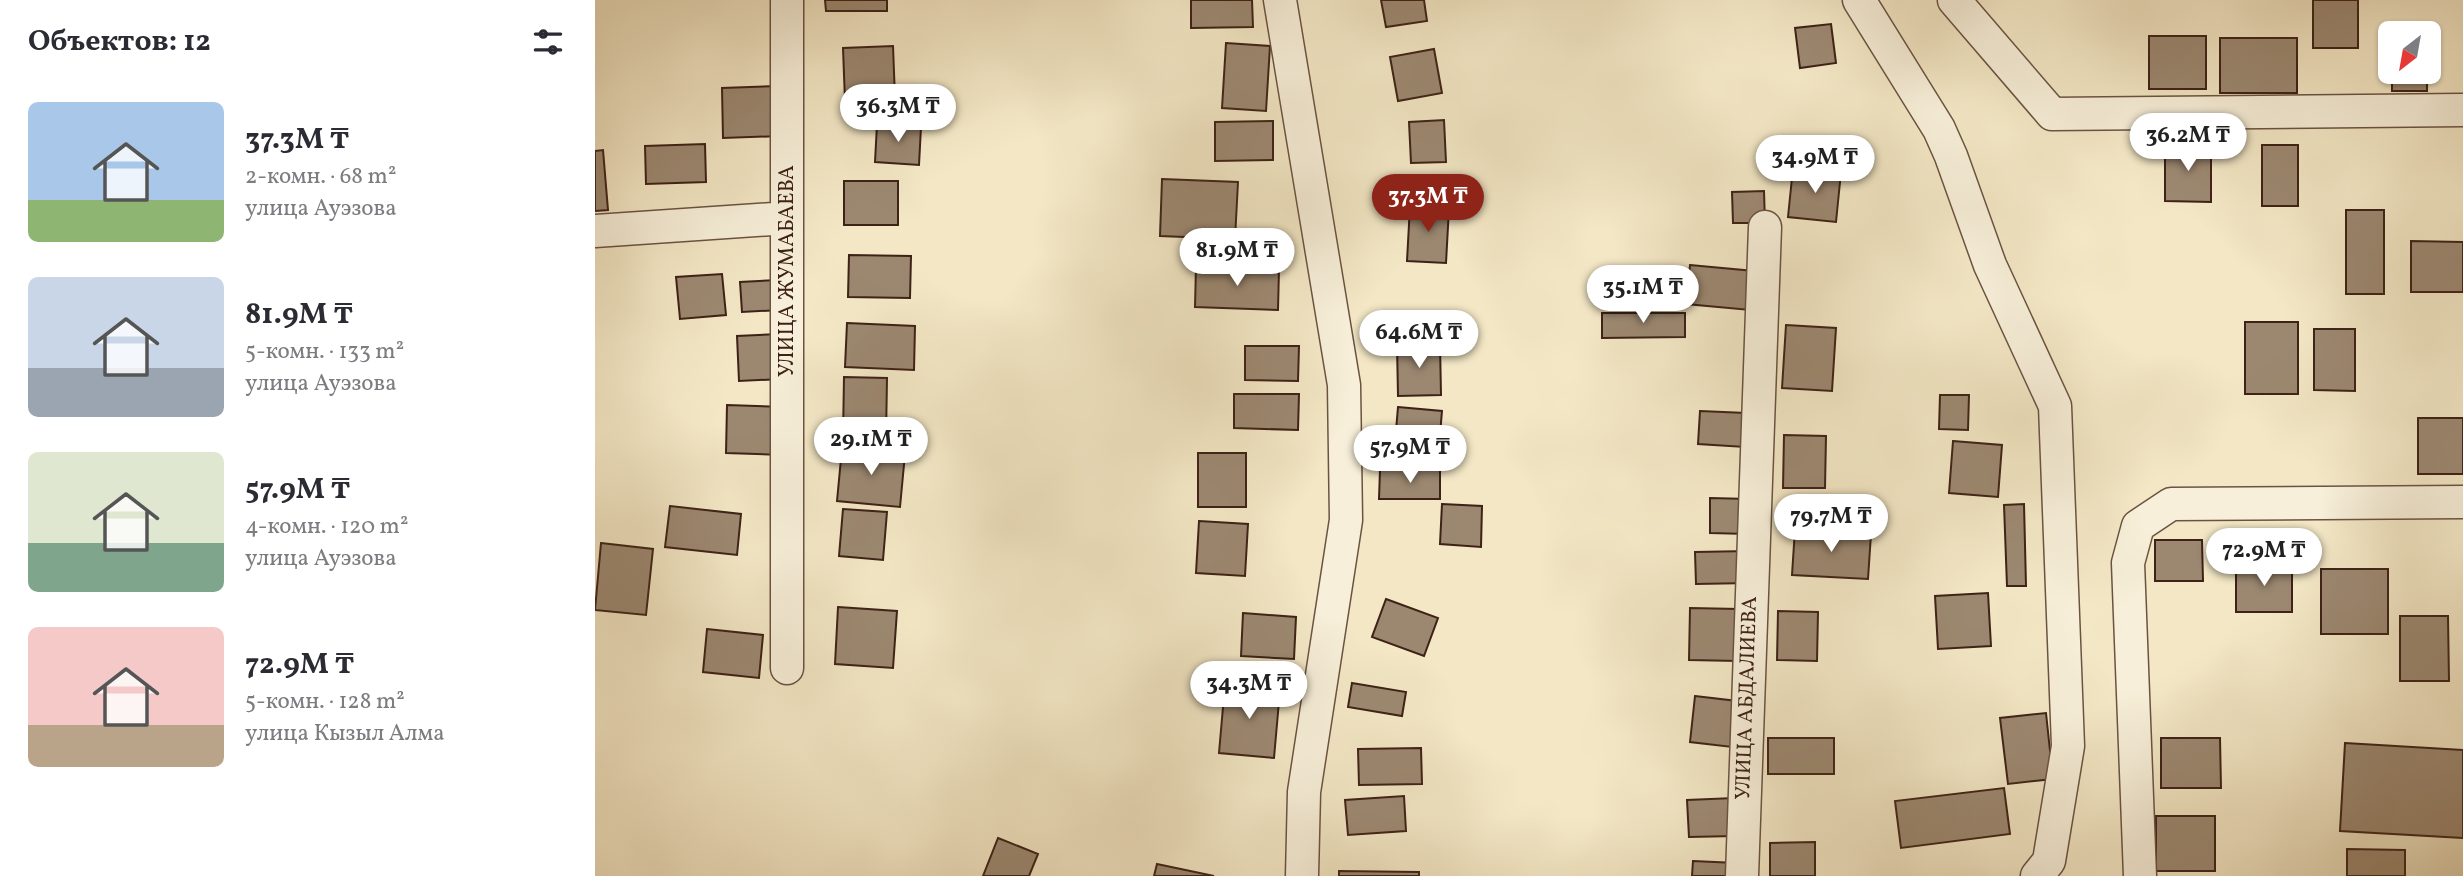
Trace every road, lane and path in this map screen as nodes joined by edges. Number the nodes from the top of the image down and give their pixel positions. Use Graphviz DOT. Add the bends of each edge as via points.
graph roads {
  1 [pos="787,0"];
  2 [pos="1280,0"];
  3 [pos="1859,0"];
  4 [pos="1954,0"];
  5 [pos="2463,110"];
  6 [pos="787,218"];
  7 [pos="1765,227"];
  8 [pos="595,231"];
  9 [pos="2463,502"];
  10 [pos="787,668"];
  11 [pos="1302,876"];
  12 [pos="1742,876"];
  13 [pos="2037,876"];
  14 [pos="2140,876"];
  1 -- 6 [label="street, УЛИЦА ЖУМАБАЕВА"];
  2 -- 11 [label="street" via="1344,385 1346,520 1304,792"];
  3 -- 13 [label="street" via="1939,129 1990,265 2055,406 2068,746 2049,861"];
  4 -- 5 [label="street" via="2052,114"];
  6 -- 8 [label="street"];
  6 -- 10 [label="street, УЛИЦА ЖУМАБАЕВА"];
  7 -- 12 [label="street, УЛИЦА АБДАЛИЕВА"];
  9 -- 14 [label="street" via="2171,503 2139,526 2128,563"];
}
